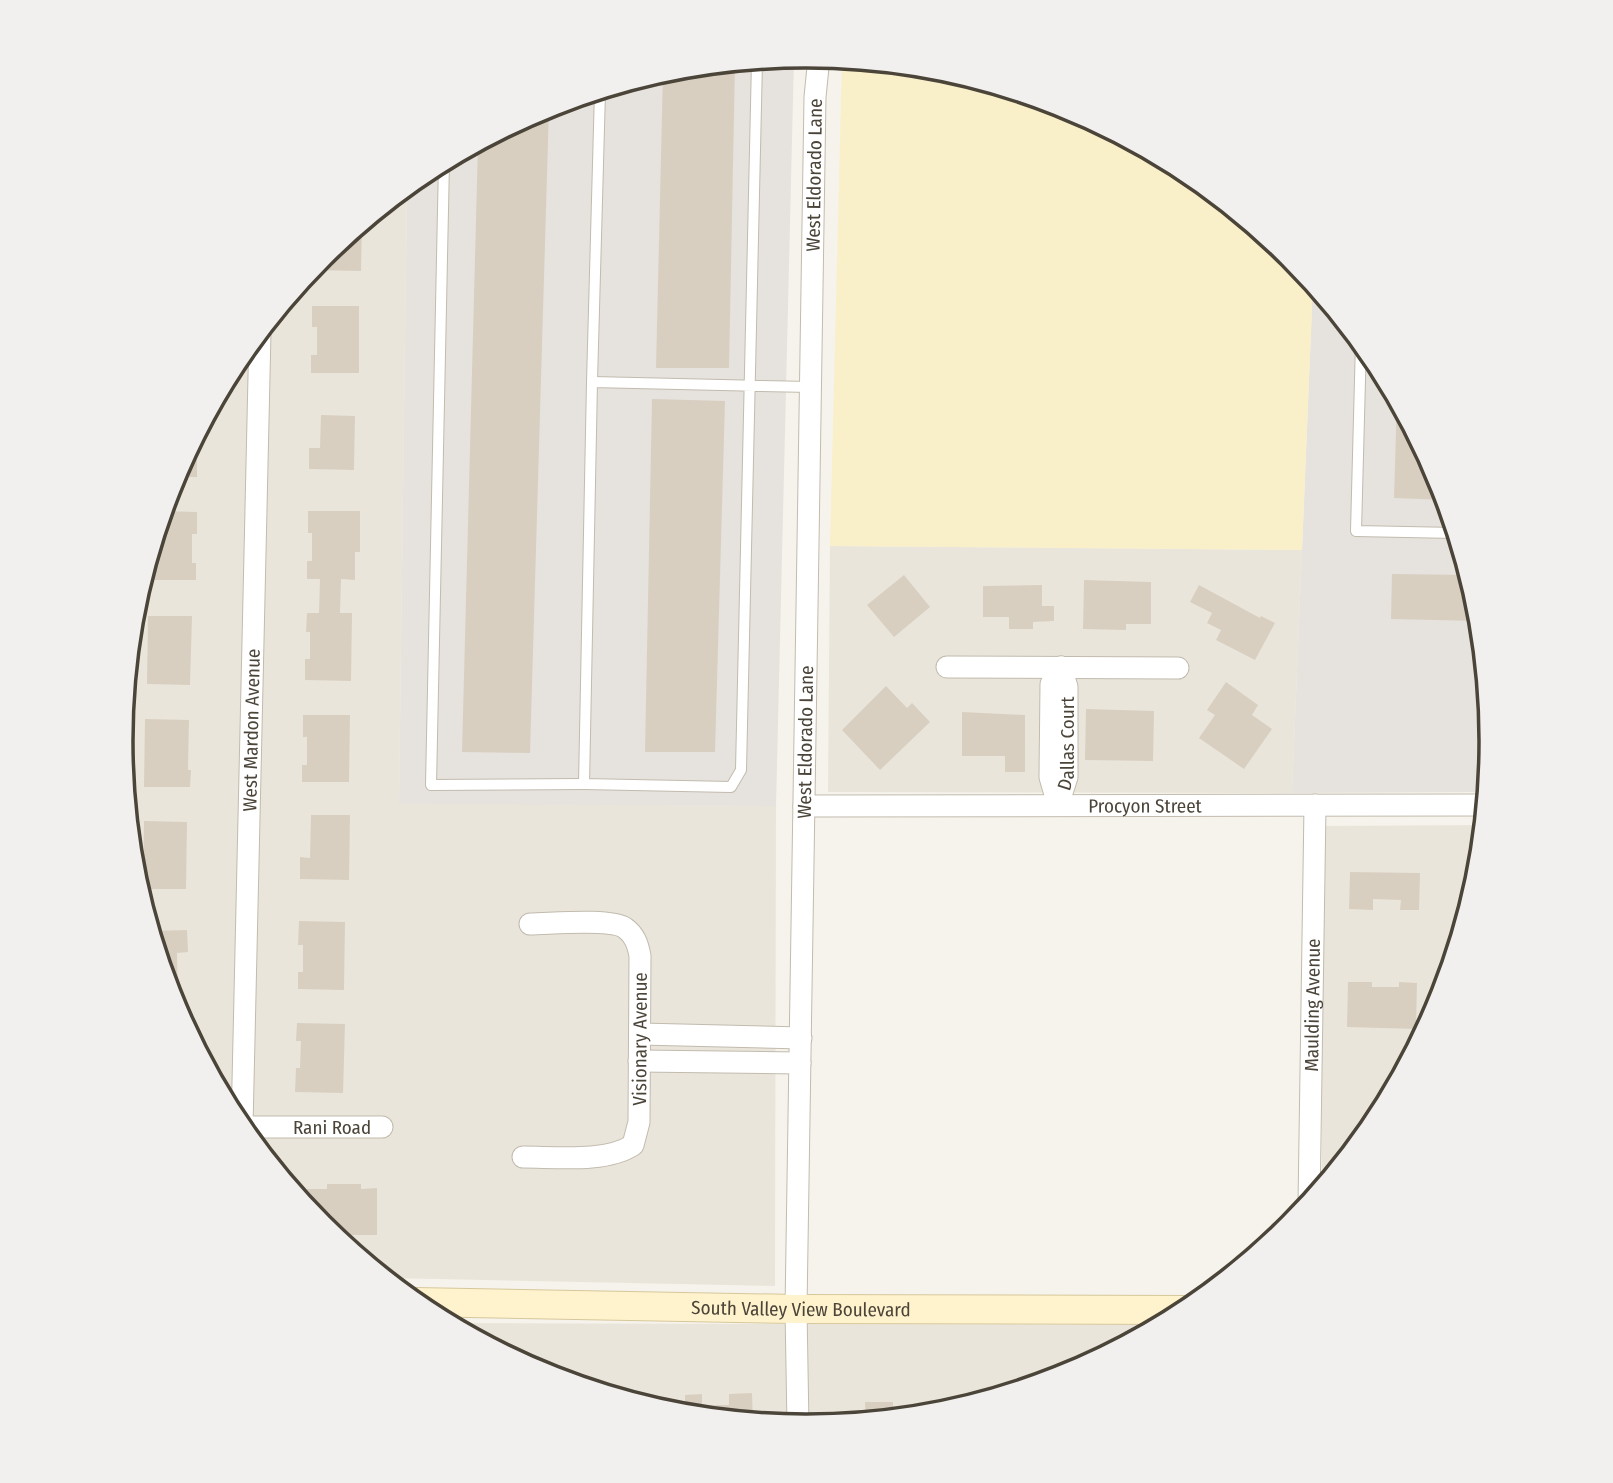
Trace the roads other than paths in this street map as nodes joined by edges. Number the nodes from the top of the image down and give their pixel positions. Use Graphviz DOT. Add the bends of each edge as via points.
graph roads {
  1 [pos="818,69"];
  2 [pos="757,70"];
  3 [pos="600,101"];
  4 [pos="444,175"];
  5 [pos="260,349"];
  6 [pos="1361,359"];
  7 [pos="592,382"];
  8 [pos="749,386"];
  9 [pos="810,387"];
  10 [pos="1446,533"];
  11 [pos="947,667"];
  12 [pos="1062,667"];
  13 [pos="1178,667"];
  14 [pos="584,784"];
  15 [pos="1058,805"];
  16 [pos="1315,805"];
  17 [pos="1476,805"];
  18 [pos="804,806"];
  19 [pos="530,924"];
  20 [pos="639,1034"];
  21 [pos="711,1036"];
  22 [pos="801,1038"];
  23 [pos="639,1061"];
  24 [pos="711,1062"];
  25 [pos="800,1063"];
  26 [pos="241,1107"];
  27 [pos="255,1127"];
  28 [pos="382,1127"];
  29 [pos="523,1157"];
  30 [pos="1309,1189"];
  31 [pos="434,1302"];
  32 [pos="796,1309"];
  33 [pos="1167,1310"];
  34 [pos="797,1415"];
  1 -- 9 [label="street, West Eldorado Lane"];
  2 -- 8 [label="lane"];
  3 -- 7 [label="lane"];
  4 -- 14 [label="lane" via="431,785"];
  5 -- 26 [label="street, West Mardon Avenue"];
  6 -- 10 [label="lane" via="1356,531"];
  7 -- 8 [label="lane"];
  7 -- 14 [label="lane"];
  8 -- 9 [label="lane"];
  8 -- 14 [label="lane" via="741,770 731,787"];
  9 -- 18 [label="street, West Eldorado Lane"];
  11 -- 12 [label="street"];
  12 -- 13 [label="street"];
  12 -- 15 [label="street, Dallas Court" via="1051,684 1050,777"];
  15 -- 16 [label="street, Procyon Street"];
  15 -- 18 [label="street, Procyon Street"];
  16 -- 17 [label="street, Procyon Street"];
  16 -- 30 [label="street, Maulding Avenue"];
  18 -- 22 [label="street, West Eldorado Lane"];
  19 -- 20 [label="street, Visionary Avenue" via="614,923 632,933 640,956"];
  20 -- 21 [label="street"];
  20 -- 23 [label="street, Visionary Avenue"];
  21 -- 22 [label="street"];
  21 -- 24 [label="lane"];
  22 -- 25 [label="street, West Eldorado Lane"];
  23 -- 24 [label="street"];
  23 -- 29 [label="street, Visionary Avenue" via="639,1122 633,1145 608,1156"];
  24 -- 25 [label="street"];
  25 -- 32 [label="street, West Eldorado Lane"];
  27 -- 28 [label="street, Rani Road"];
  31 -- 32 [label="main road, South Valley View Boulevard"];
  32 -- 33 [label="main road, South Valley View Boulevard"];
  32 -- 34 [label="street, West Eldorado Lane"];
}
